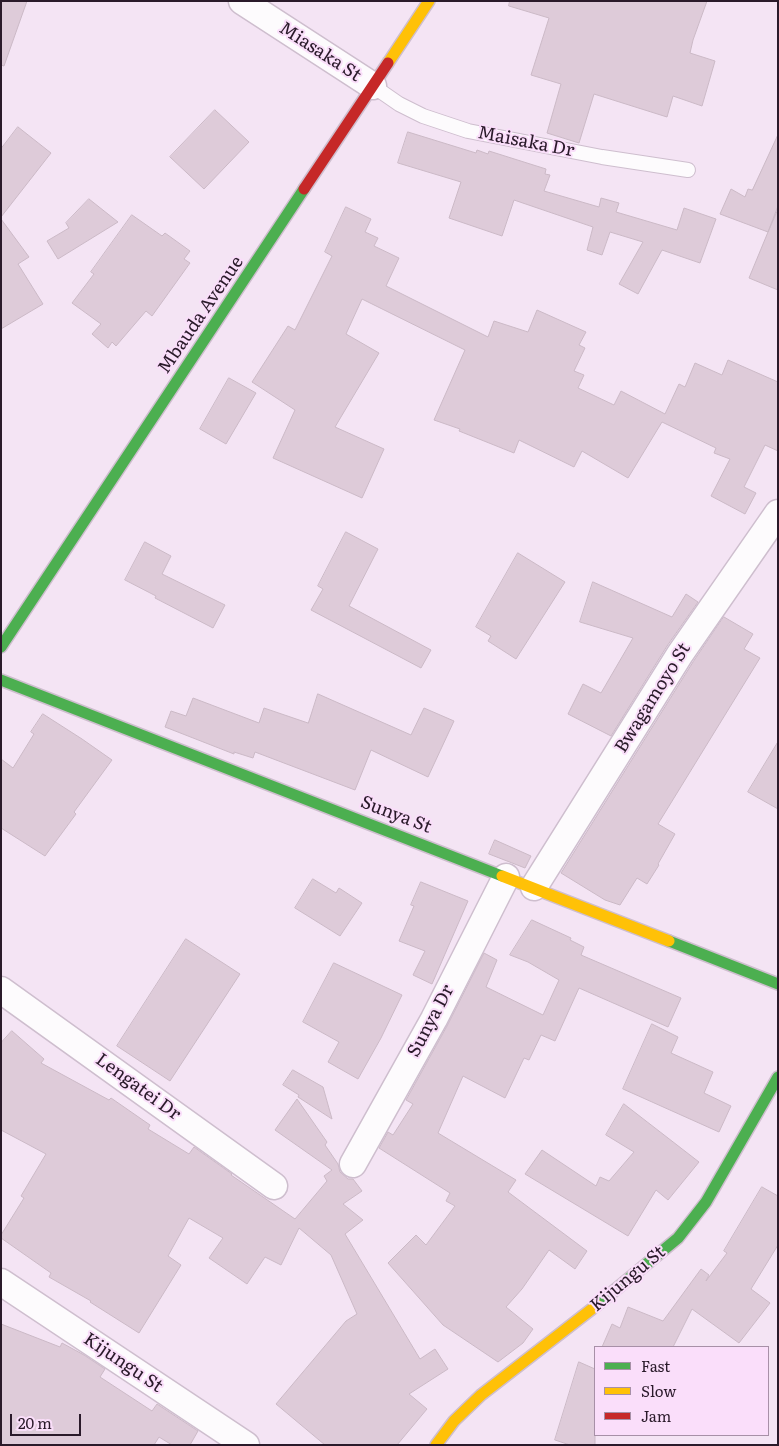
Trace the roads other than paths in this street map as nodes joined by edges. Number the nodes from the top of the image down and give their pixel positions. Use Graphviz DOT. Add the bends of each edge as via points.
graph roads {
  1 [pos="242,1"];
  2 [pos="429,1"];
  3 [pos="373,86"];
  4 [pos="688,170"];
  5 [pos="778,513"];
  6 [pos="1,647"];
  7 [pos="1,680"];
  8 [pos="506,877"];
  9 [pos="534,887"];
  10 [pos="778,984"];
  11 [pos="1,990"];
  12 [pos="778,1077"];
  13 [pos="353,1164"];
  14 [pos="274,1186"];
  15 [pos="1,1282"];
  16 [pos="246,1445"];
  17 [pos="436,1445"];
  1 -- 3 [label="street, Miasaka St"];
  2 -- 3 [label="street, Mbauda Avenue"];
  3 -- 4 [label="lane, Maisaka Dr" via="423,116 468,130"];
  3 -- 6 [label="street, Mbauda Avenue"];
  5 -- 9 [label="street, Bwagamoyo St" via="680,654"];
  7 -- 8 [label="street, Sunya St"];
  8 -- 9 [label="street, Sunya St"];
  8 -- 13 [label="street, Sunya Dr" via="434,1018"];
  9 -- 10 [label="street, Sunya St"];
  11 -- 14 [label="street, Lengatei Dr"];
  12 -- 17 [label="street, Kijungu St" via="706,1202 678,1238 481,1395 454,1421"];
  15 -- 16 [label="street, Kijungu St"];
}
